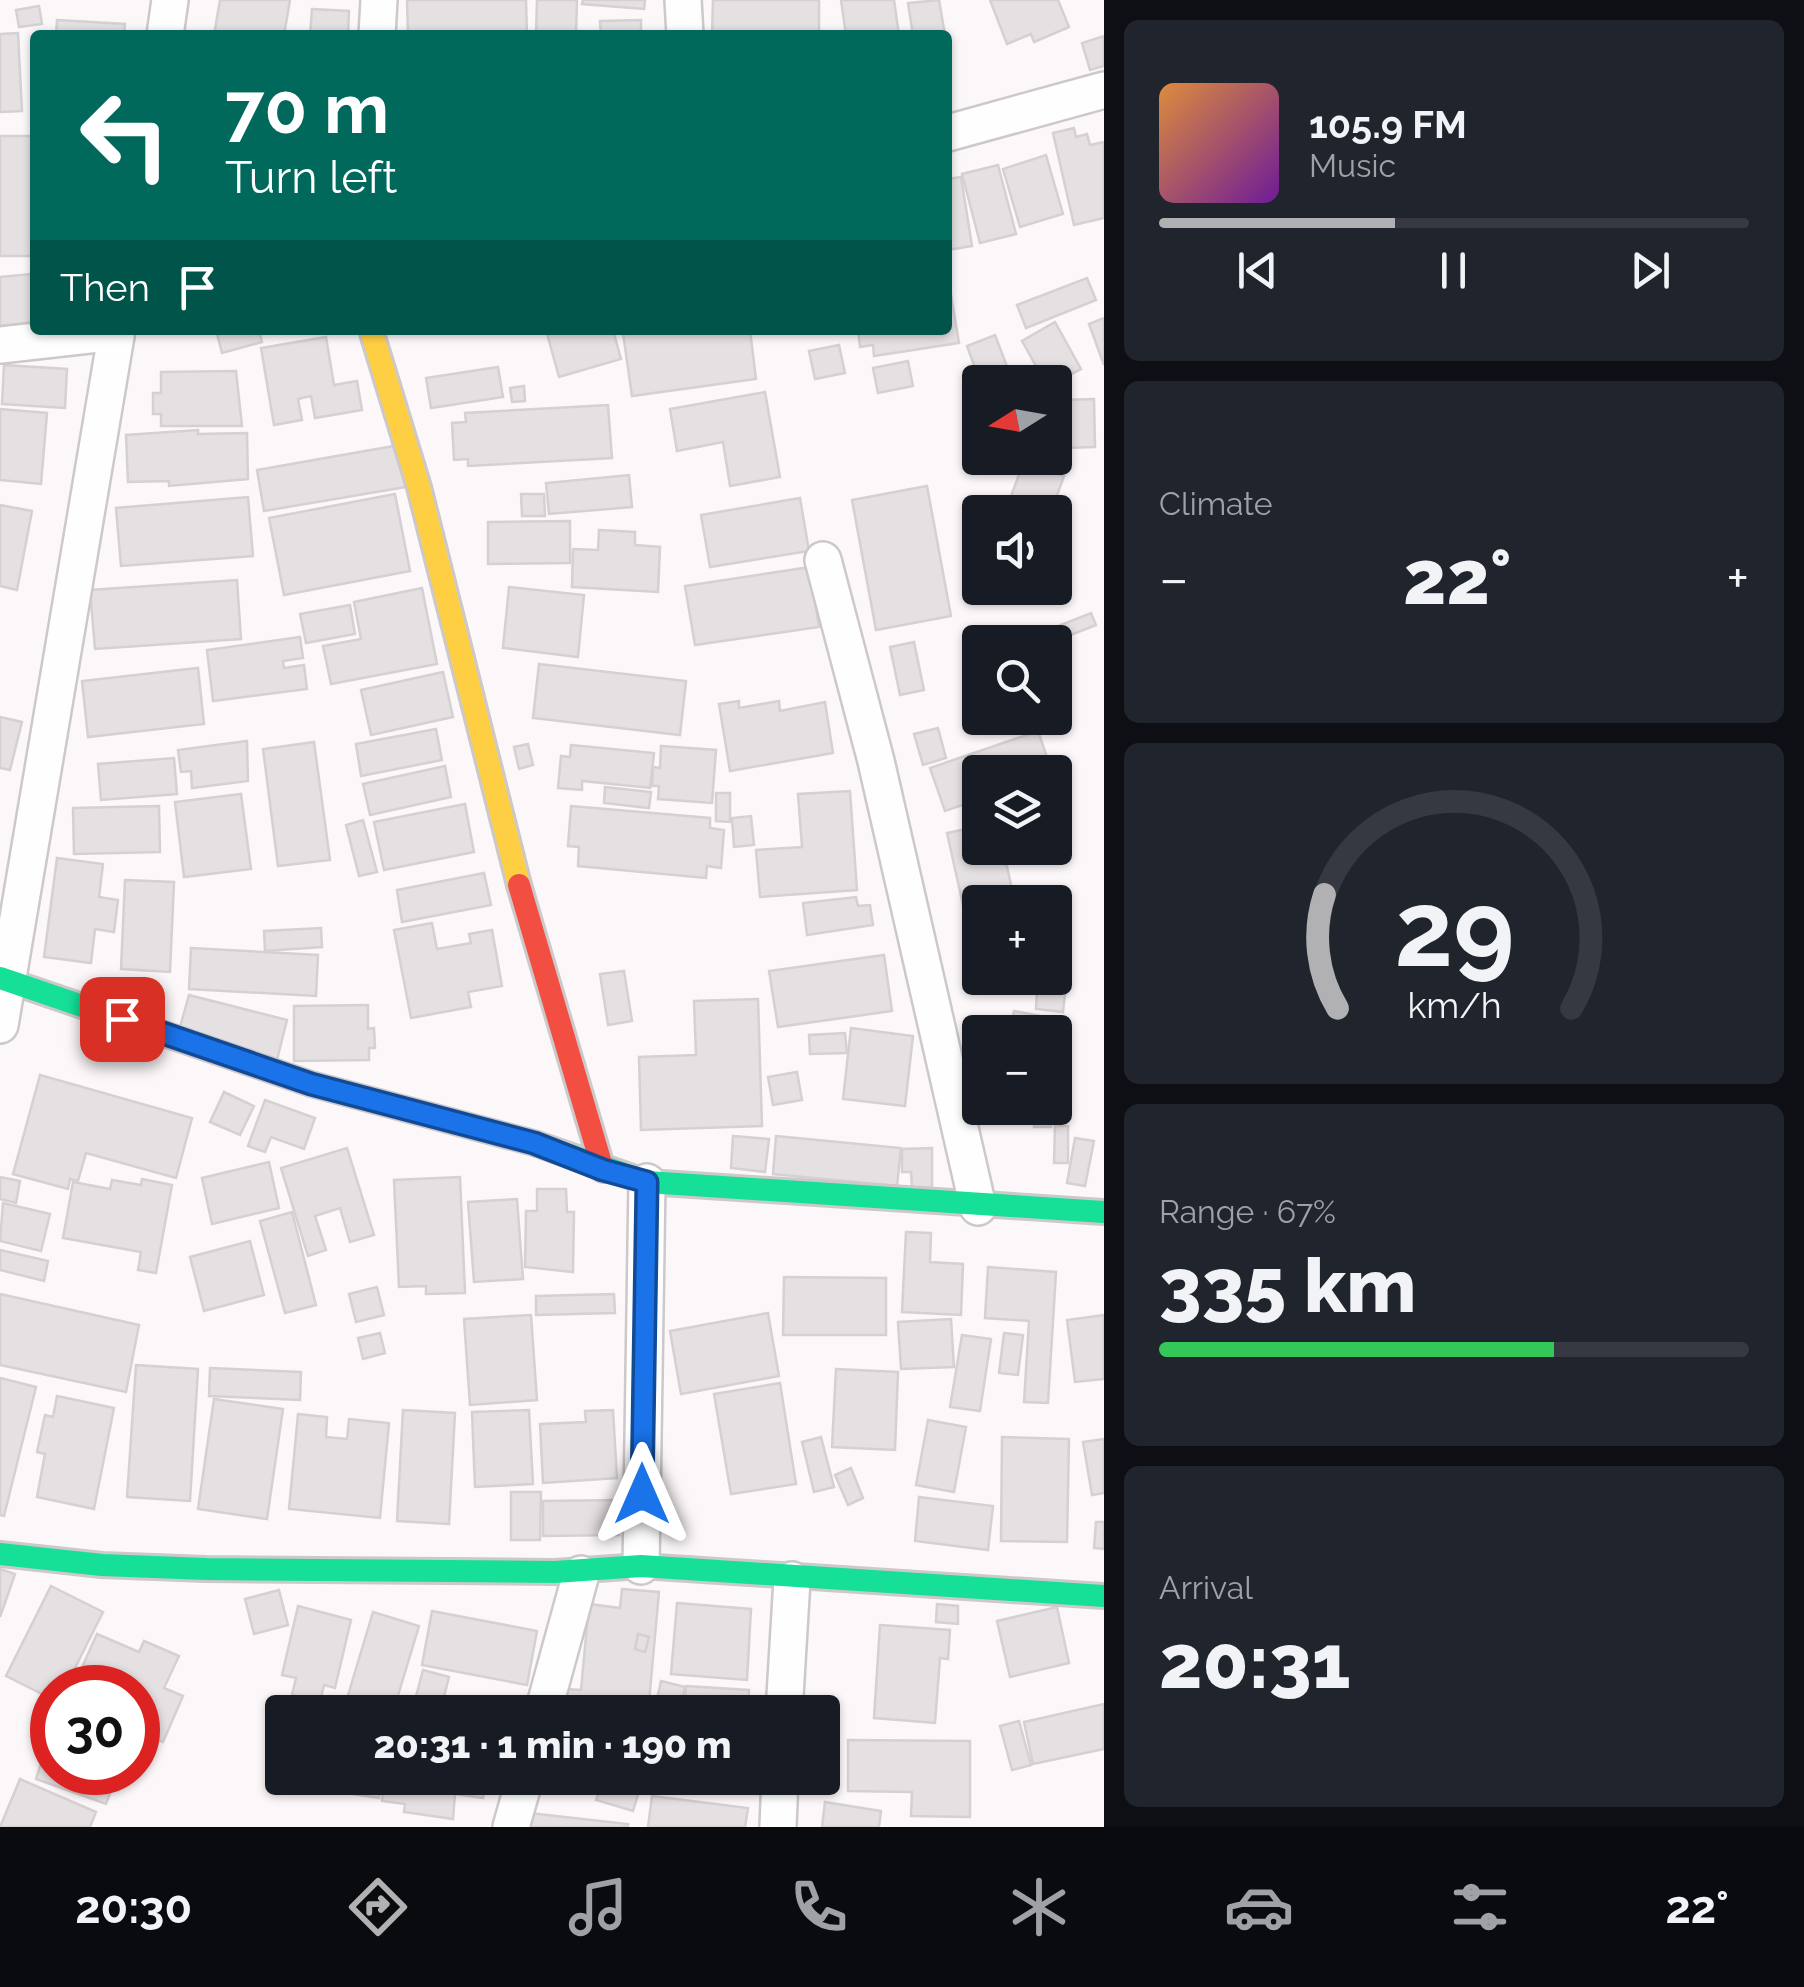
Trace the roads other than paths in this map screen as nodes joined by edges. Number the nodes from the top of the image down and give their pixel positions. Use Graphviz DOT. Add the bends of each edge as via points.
graph roads {
  1 [pos="170,0"];
  2 [pos="379,0"];
  3 [pos="682,0"];
  4 [pos="166,30"];
  5 [pos="377,30"];
  6 [pos="684,30"];
  7 [pos="1104,90"];
  8 [pos="952,133"];
  9 [pos="84,335"];
  10 [pos="116,335"];
  11 [pos="373,335"];
  12 [pos="0,345"];
  13 [pos="823,560"];
  14 [pos="4,980"];
  15 [pos="0,1026"];
  16 [pos="603,1170"];
  17 [pos="647,1182"];
  18 [pos="978,1207"];
  19 [pos="1104,1212"];
  20 [pos="0,1554"];
  21 [pos="642,1566"];
  22 [pos="581,1574"];
  23 [pos="792,1580"];
  24 [pos="1104,1596"];
  25 [pos="548,1695"];
  26 [pos="785,1695"];
  27 [pos="520,1795"];
  28 [pos="779,1795"];
  29 [pos="511,1827"];
  30 [pos="778,1827"];
  1 -- 4 [label="street"];
  2 -- 5 [label="street"];
  3 -- 6 [label="street"];
  7 -- 8 [label="street"];
  9 -- 12 [label="street"];
  10 -- 14 [label="street"];
  11 -- 16 [label="street" via="419,487 522,896"];
  13 -- 18 [label="street"];
  14 -- 15 [label="street"];
  14 -- 16 [label="street" via="311,1084 534,1143"];
  16 -- 17 [label="street"];
  17 -- 18 [label="street"];
  17 -- 21 [label="street"];
  18 -- 19 [label="street"];
  20 -- 22 [label="street" via="71,1565"];
  21 -- 22 [label="street"];
  21 -- 23 [label="street"];
  22 -- 25 [label="street"];
  23 -- 24 [label="street"];
  23 -- 26 [label="street"];
  27 -- 29 [label="street"];
  28 -- 30 [label="street"];
}
